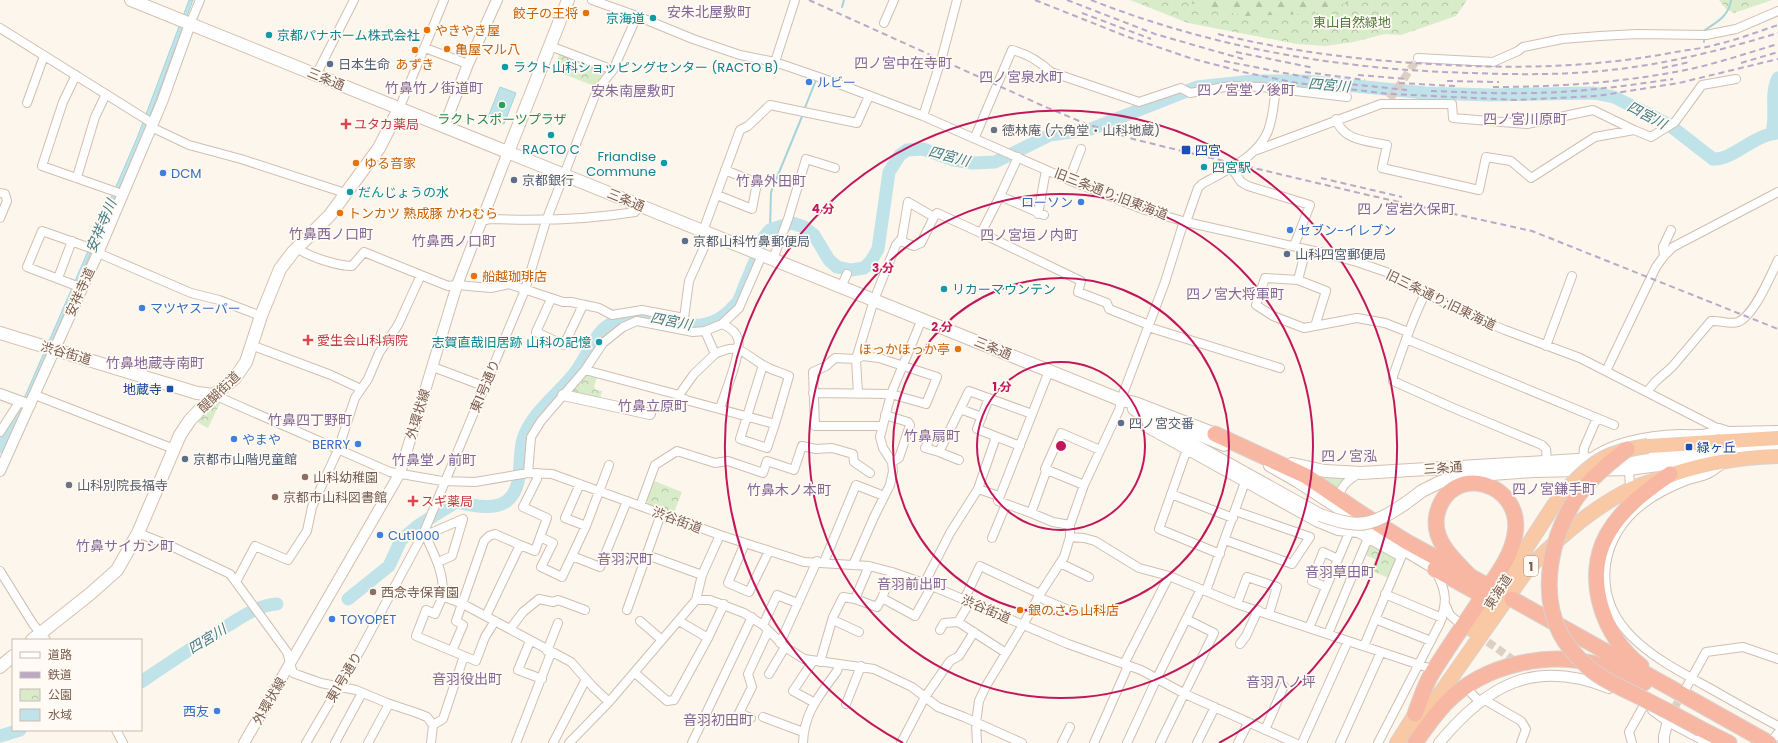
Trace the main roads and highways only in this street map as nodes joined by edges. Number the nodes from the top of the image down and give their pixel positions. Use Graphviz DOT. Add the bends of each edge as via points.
graph roads {
  1 [pos="131,0"];
  2 [pos="568,0"];
  3 [pos="399,109"];
  4 [pos="508,152"];
  5 [pos="0,333"];
  6 [pos="214,395"];
  7 [pos="1121,400"];
  8 [pos="1215,434"];
  9 [pos="1778,438"];
  10 [pos="1778,448"];
  11 [pos="1623,453"];
  12 [pos="1263,455"];
  13 [pos="1778,456"];
  14 [pos="1715,462"];
  15 [pos="1670,474"];
  16 [pos="1435,569"];
  17 [pos="1470,576"];
  18 [pos="1509,603"];
  19 [pos="40,638"];
  20 [pos="12,657"];
  21 [pos="0,667"];
  22 [pos="1650,681"];
  23 [pos="1416,714"];
  24 [pos="1774,738"];
  25 [pos="1397,743"];
  26 [pos="1409,743"];
  27 [pos="1415,743"];
  28 [pos="1729,743"];
  29 [pos="1752,743"];
  1 -- 3 [label="main road, 三条通"];
  2 -- 4 [label="main road"];
  3 -- 4 [label="main road, 三条通"];
  3 -- 6 [label="main road, 醍醐街道" via="379,148 330,215 280,269 246,362 235,378"];
  4 -- 7 [label="main road, 三条通"];
  5 -- 6 [label="main road, 渋谷街道" via="197,393"];
  6 -- 19 [label="main road, 醍醐街道" via="190,420 180,435 138,533 117,570"];
  7 -- 8 [label="main road, 三条通"];
  7 -- 14 [label="main road, 三条通, bridge" via="1167,430 1320,515 1355,525 1376,521 1422,491 1440,482 1464,476 1534,471 1629,469 1701,459"];
  8 -- 12 [label="highway"];
  9 -- 11 [label="highway, 東海道 / 1, bridge" via="1648,446"];
  10 -- 11 [label="main road, 三条通"];
  11 -- 12 [label="main road, 三条通" via="1586,460 1361,473 1310,469"];
  11 -- 23 [label="highway, 東海道 / 1, bridge" via="1602,458 1569,487"];
  11 -- 28 [label="highway, bridge" via="1591,480 1577,498 1559,533 1552,555 1550,574 1554,616 1568,646 1591,669 1619,687"];
  12 -- 17 [label="highway" via="1306,476 1407,542"];
  13 -- 14 [label="highway, 東海道 / 1"];
  14 -- 15 [label="highway, 東海道 / 1"];
  15 -- 22 [label="highway" via="1641,495 1616,522 1600,554 1597,572 1600,606 1607,623 1618,642 1637,663 1653,675"];
  15 -- 26 [label="highway, 東海道 / 1" via="1630,489 1605,503 1545,551 1527,570 1437,698"];
  16 -- 17 [label="highway" via="1483,589"];
  17 -- 23 [label="highway" via="1446,550 1437,530 1436,519 1439,506 1453,489 1471,483 1484,484 1495,488 1511,504 1515,535 1501,568 1430,676"];
  18 -- 22 [label="highway"];
  20 -- 21 [label="main road"];
  22 -- 24 [label="highway"];
  22 -- 27 [label="highway" via="1641,683 1607,668 1558,659 1535,660 1501,668 1463,688 1445,704"];
  22 -- 29 [label="highway"];
  23 -- 25 [label="highway, 東海道 / 1"];
}
